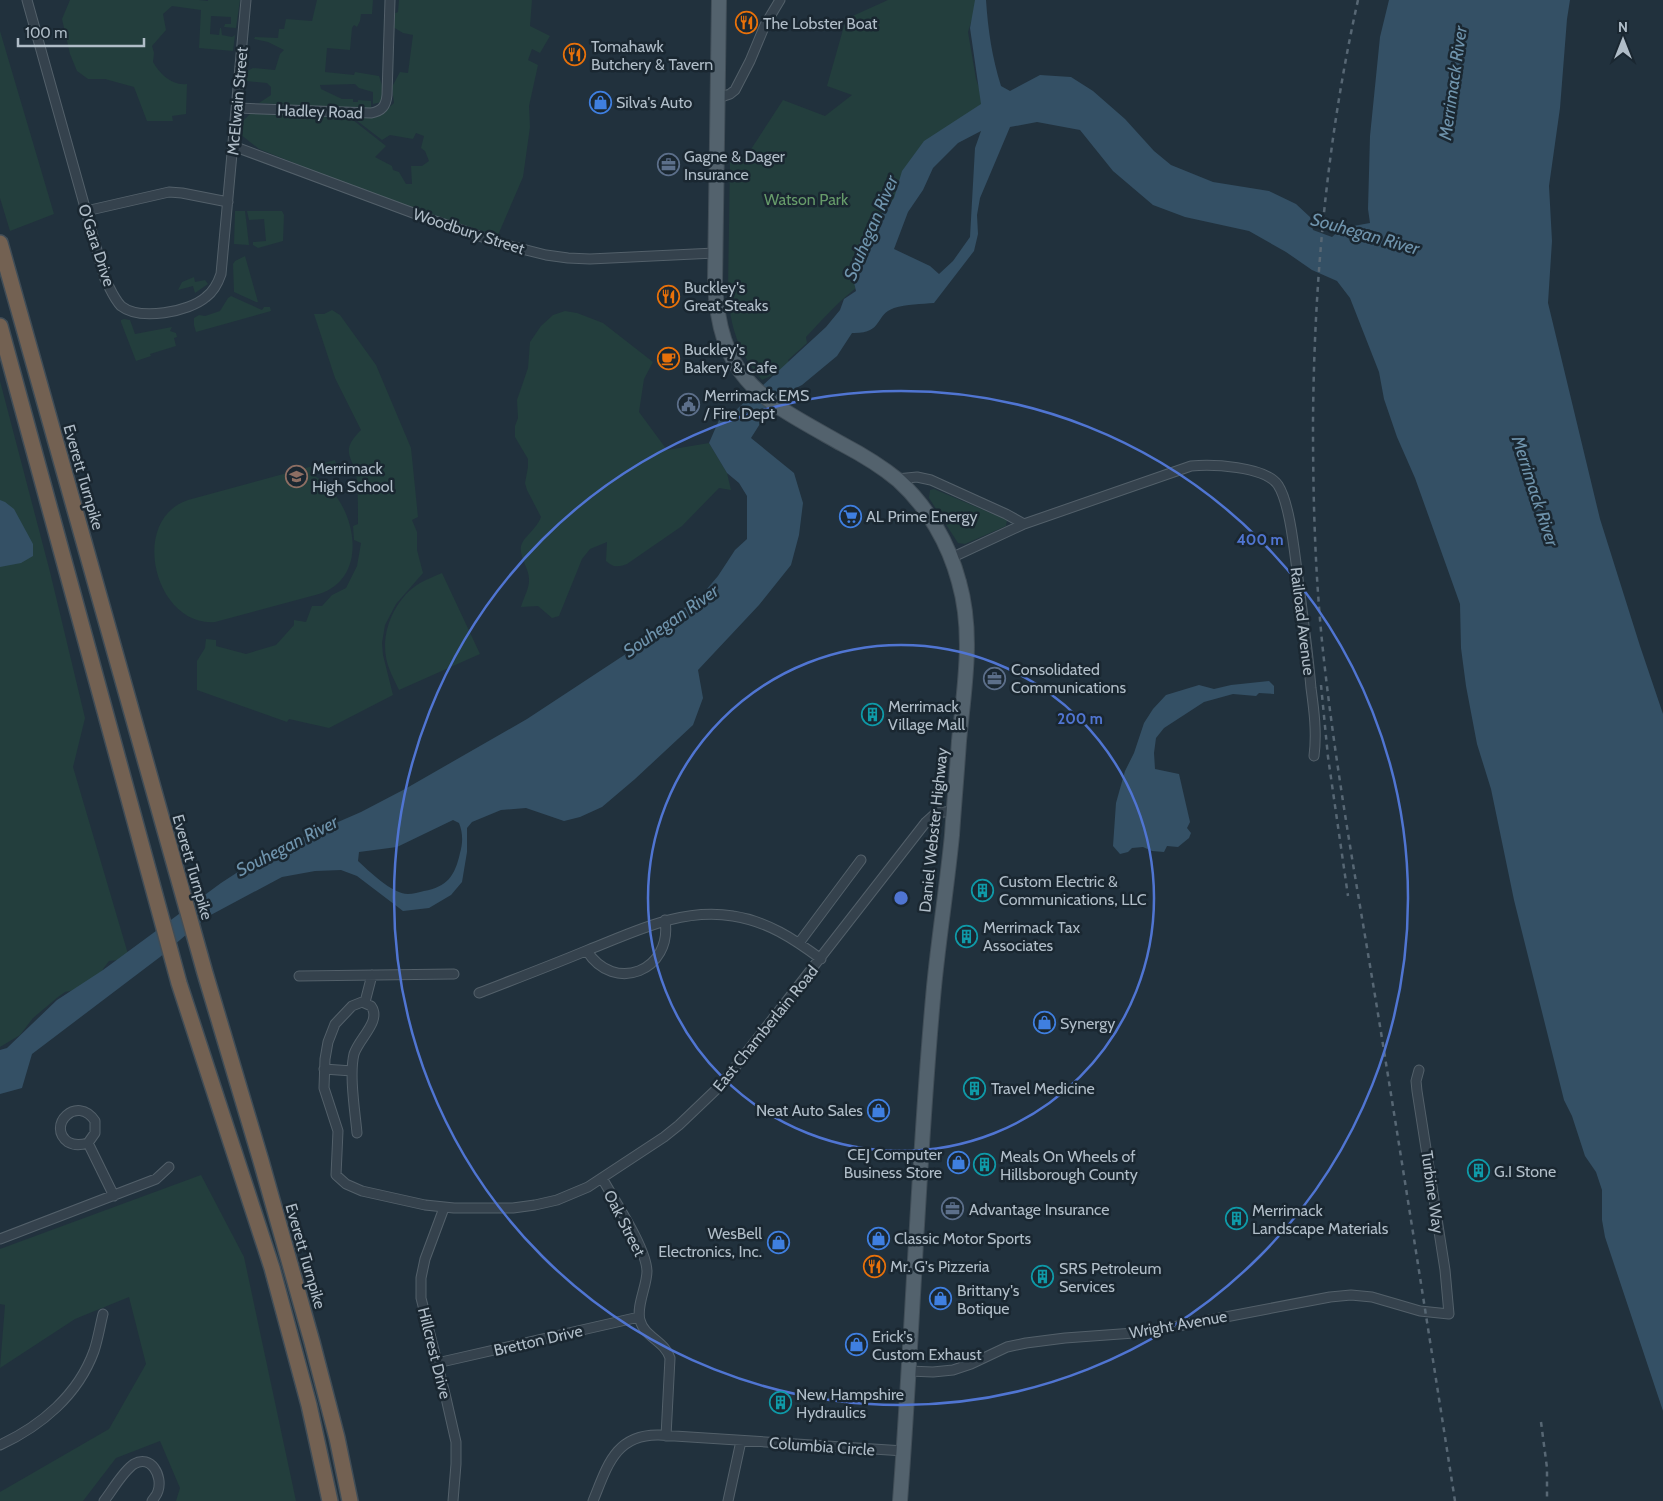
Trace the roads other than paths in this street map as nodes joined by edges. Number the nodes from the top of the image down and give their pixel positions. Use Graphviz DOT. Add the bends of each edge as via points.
graph roads {
  1 [pos="27,0"];
  2 [pos="246,0"];
  3 [pos="390,0"];
  4 [pos="719,0"];
  5 [pos="780,0"];
  6 [pos="718,98"];
  7 [pos="237,108"];
  8 [pos="233,146"];
  9 [pos="228,202"];
  10 [pos="86,210"];
  11 [pos="0,243"];
  12 [pos="715,253"];
  13 [pos="0,326"];
  14 [pos="897,480"];
  15 [pos="1024,524"];
  16 [pos="951,558"];
  17 [pos="1314,756"];
  18 [pos="953,811"];
  19 [pos="861,860"];
  20 [pos="665,920"];
  21 [pos="798,943"];
  22 [pos="587,951"];
  23 [pos="821,958"];
  24 [pos="454,974"];
  25 [pos="372,975"];
  26 [pos="299,976"];
  27 [pos="479,994"];
  28 [pos="365,1002"];
  29 [pos="324,1069"];
  30 [pos="1419,1070"];
  31 [pos="352,1071"];
  32 [pos="357,1133"];
  33 [pos="88,1143"];
  34 [pos="169,1166"];
  35 [pos="602,1178"];
  36 [pos="114,1196"];
  37 [pos="444,1208"];
  38 [pos="0,1239"];
  39 [pos="103,1314"];
  40 [pos="1449,1314"];
  41 [pos="639,1317"];
  42 [pos="437,1363"];
  43 [pos="909,1371"];
  44 [pos="666,1436"];
  45 [pos="741,1441"];
  46 [pos="0,1445"];
  47 [pos="904,1451"];
  48 [pos="104,1501"];
  49 [pos="152,1501"];
  50 [pos="330,1501"];
  51 [pos="350,1501"];
  52 [pos="453,1501"];
  53 [pos="593,1501"];
  54 [pos="728,1501"];
  55 [pos="900,1501"];
  1 -- 10 [label="street, O'Gara Drive"];
  2 -- 7 [label="street, McElwain Street"];
  3 -- 7 [label="street, Hadley Road" via="387,95 381,110 371,113"];
  4 -- 6 [label="main road, Daniel Webster Highway"];
  5 -- 6 [label="street" via="735,90"];
  6 -- 12 [label="main road, Daniel Webster Highway"];
  7 -- 8 [label="street, McElwain Street"];
  8 -- 9 [label="street, McElwain Street"];
  8 -- 12 [label="street, Woodbury Street" via="432,220 546,255 590,259"];
  9 -- 10 [label="street" via="169,192"];
  9 -- 10 [label="street, O'Gara Drive" via="222,267 212,292 191,306 148,314 130,311 117,301 105,279"];
  11 -- 51 [label="highway, Everett Turnpike" via="312,1342"];
  12 -- 14 [label="main road, Daniel Webster Highway" via="719,323 724,342 744,376 771,403 867,458"];
  13 -- 50 [label="highway" via="180,983 272,1268 310,1405"];
  14 -- 15 [label="street" via="917,477 931,480"];
  14 -- 16 [label="main road, Daniel Webster Highway" via="934,524"];
  15 -- 16 [label="street, Railroad Avenue"];
  15 -- 17 [label="street, Railroad Avenue" via="1190,466 1257,472 1274,481 1286,506 1295,557 1313,703"];
  16 -- 18 [label="main road, Daniel Webster Highway" via="964,600 967,640"];
  18 -- 23 [label="street, East Chamberlain Road" via="936,813 926,822"];
  18 -- 43 [label="main road, Daniel Webster Highway" via="929,1046"];
  19 -- 21 [label="street"];
  20 -- 21 [label="street" via="710,914 732,915 770,926"];
  20 -- 22 [label="street"];
  20 -- 22 [label="street" via="666,935 661,952 649,966 640,970 612,972 595,962"];
  21 -- 23 [label="street"];
  22 -- 27 [label="street"];
  23 -- 35 [label="street, East Chamberlain Road" via="722,1084 664,1137"];
  24 -- 25 [label="street"];
  25 -- 26 [label="street"];
  25 -- 28 [label="street"];
  28 -- 29 [label="street" via="352,1006 333,1028"];
  28 -- 31 [label="street" via="373,1009 375,1018 357,1046"];
  29 -- 31 [label="street"];
  29 -- 37 [label="street, East Chamberlain Road" via="325,1094 338,1135 336,1175 362,1191"];
  30 -- 40 [label="street, Turbine Way" via="1417,1091"];
  31 -- 32 [label="street"];
  33 -- 36 [label="street"];
  34 -- 36 [label="street" via="156,1180"];
  35 -- 37 [label="street, East Chamberlain Road" via="576,1193 535,1205"];
  35 -- 41 [label="street, Oak Street" via="644,1256 647,1272"];
  36 -- 38 [label="street"];
  37 -- 42 [label="street, Hillcrest Drive" via="425,1259 421,1288"];
  39 -- 46 [label="street" via="89,1363 66,1398 47,1417"];
  40 -- 43 [label="street, Wright Avenue" via="1420,1311 1372,1297 1330,1297 1164,1329 1026,1343 1007,1347 952,1370"];
  41 -- 42 [label="street, Bretton Drive"];
  41 -- 44 [label="street" via="670,1358"];
  42 -- 52 [label="street, Hillcrest Drive" via="456,1448"];
  43 -- 47 [label="main road, Daniel Webster Highway"];
  44 -- 45 [label="street, Columbia Circle"];
  44 -- 53 [label="street, Columbia Circle" via="642,1436 618,1449"];
  45 -- 47 [label="street, Columbia Circle"];
  45 -- 54 [label="street"];
  47 -- 55 [label="main road, Daniel Webster Highway"];
  48 -- 49 [label="street" via="131,1466 144,1462 152,1466 158,1476 158,1490"];
}
